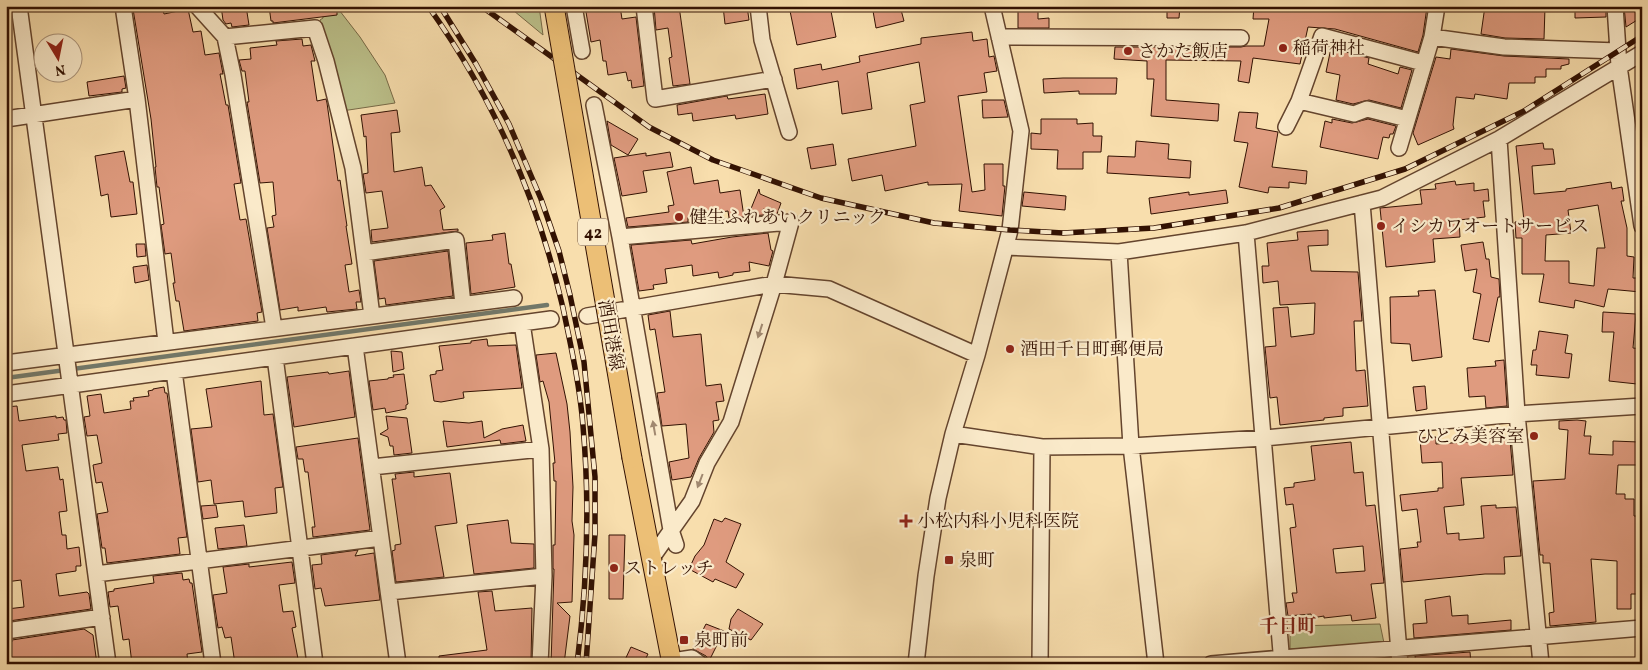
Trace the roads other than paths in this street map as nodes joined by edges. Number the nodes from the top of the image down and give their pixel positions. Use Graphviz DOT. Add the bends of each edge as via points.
graph roads {
  1 [pos="19,6"];
  2 [pos="123,6"];
  3 [pos="197,6"];
  4 [pos="554,6"];
  5 [pos="574,6"];
  6 [pos="644,6"];
  7 [pos="758,6"];
  8 [pos="992,6"];
  9 [pos="1437,6"];
  10 [pos="1614,6"];
  11 [pos="225,37"];
  12 [pos="999,37"];
  13 [pos="1432,37"];
  14 [pos="1241,38"];
  15 [pos="582,51"];
  16 [pos="1642,53"];
  17 [pos="1619,59"];
  18 [pos="1423,63"];
  19 [pos="774,79"];
  20 [pos="137,99"];
  21 [pos="1298,101"];
  22 [pos="594,105"];
  23 [pos="34,115"];
  24 [pos="6,119"];
  25 [pos="1407,119"];
  26 [pos="1286,127"];
  27 [pos="789,132"];
  28 [pos="1499,139"];
  29 [pos="1399,148"];
  30 [pos="1637,160"];
  31 [pos="1362,203"];
  32 [pos="1642,226"];
  33 [pos="1246,233"];
  34 [pos="620,237"];
  35 [pos="1006,247"];
  36 [pos="1119,252"];
  37 [pos="364,253"];
  38 [pos="774,284"];
  39 [pos="514,298"];
  40 [pos="463,304"];
  41 [pos="633,308"];
  42 [pos="424,309"];
  43 [pos="372,316"];
  44 [pos="587,316"];
  45 [pos="551,319"];
  46 [pos="522,323"];
  47 [pos="274,328"];
  48 [pos="427,336"];
  49 [pos="166,342"];
  50 [pos="355,346"];
  51 [pos="66,355"];
  52 [pos="977,355"];
  53 [pos="275,357"];
  54 [pos="6,363"];
  55 [pos="174,371"];
  56 [pos="70,385"];
  57 [pos="6,394"];
  58 [pos="1642,406"];
  59 [pos="1517,414"];
  60 [pos="1379,426"];
  61 [pos="953,434"];
  62 [pos="1264,438"];
  63 [pos="1131,446"];
  64 [pos="1042,447"];
  65 [pos="541,449"];
  66 [pos="372,467"];
  67 [pos="381,538"];
  68 [pos="674,538"];
  69 [pos="300,548"];
  70 [pos="652,559"];
  71 [pos="199,561"];
  72 [pos="96,574"];
  73 [pos="544,576"];
  74 [pos="388,592"];
  75 [pos="102,617"];
  76 [pos="1642,628"];
  77 [pos="6,631"];
  78 [pos="1539,636"];
  79 [pos="1398,648"];
  80 [pos="1282,660"];
  81 [pos="672,662"];
  82 [pos="108,664"];
  83 [pos="213,664"];
  84 [pos="315,664"];
  85 [pos="398,664"];
  86 [pos="540,664"];
  87 [pos="700,664"];
  88 [pos="916,664"];
  89 [pos="1040,664"];
  90 [pos="1156,664"];
  91 [pos="1211,664"];
  92 [pos="1400,664"];
  93 [pos="1541,664"];
  1 -- 23 [label="street"];
  2 -- 20 [label="street"];
  3 -- 11 [label="street"];
  4 -- 70 [label="main road, 酒田港線 / 42, bridge"];
  5 -- 15 [label="street"];
  6 -- 19 [label="street" via="656,99"];
  7 -- 19 [label="street" via="762,40"];
  8 -- 12 [label="street"];
  9 -- 13 [label="street"];
  10 -- 17 [label="street"];
  11 -- 37 [label="street" via="315,28 353,168"];
  11 -- 47 [label="street"];
  12 -- 14 [label="street"];
  12 -- 35 [label="street" via="1021,131"];
  13 -- 17 [label="street"];
  13 -- 18 [label="street"];
  16 -- 17 [label="street"];
  17 -- 28 [label="street"];
  17 -- 30 [label="street"];
  18 -- 21 [label="street" via="1322,36"];
  18 -- 25 [label="street"];
  19 -- 27 [label="street"];
  20 -- 23 [label="street"];
  20 -- 49 [label="street"];
  21 -- 25 [label="street" via="1354,114 1367,110"];
  21 -- 26 [label="street"];
  22 -- 34 [label="street"];
  23 -- 24 [label="street"];
  23 -- 51 [label="street"];
  25 -- 29 [label="street"];
  28 -- 31 [label="street" via="1382,198"];
  28 -- 59 [label="street"];
  30 -- 32 [label="street"];
  31 -- 33 [label="street"];
  31 -- 60 [label="street"];
  33 -- 36 [label="street"];
  33 -- 62 [label="street"];
  34 -- 38 [label="street" via="791,222"];
  34 -- 41 [label="street"];
  35 -- 36 [label="street"];
  35 -- 52 [label="street"];
  36 -- 63 [label="street"];
  37 -- 40 [label="street" via="456,240"];
  37 -- 43 [label="street"];
  38 -- 41 [label="street"];
  38 -- 52 [label="street" via="829,290"];
  38 -- 68 [label="street, one-way" via="731,422 707,463"];
  39 -- 40 [label="street"];
  40 -- 42 [label="street"];
  41 -- 44 [label="street"];
  68 -- 41 [label="street, one-way"];
  42 -- 43 [label="street"];
  42 -- 48 [label="street"];
  43 -- 47 [label="street"];
  45 -- 46 [label="street"];
  46 -- 48 [label="street"];
  46 -- 65 [label="street"];
  47 -- 49 [label="street"];
  48 -- 50 [label="street"];
  49 -- 51 [label="street"];
  50 -- 53 [label="street"];
  50 -- 66 [label="street"];
  51 -- 54 [label="street"];
  51 -- 56 [label="street"];
  52 -- 61 [label="street"];
  53 -- 55 [label="street"];
  53 -- 69 [label="street"];
  55 -- 56 [label="street"];
  55 -- 71 [label="street"];
  56 -- 57 [label="street"];
  56 -- 72 [label="street"];
  58 -- 59 [label="street"];
  59 -- 60 [label="street"];
  59 -- 78 [label="street"];
  60 -- 62 [label="street"];
  60 -- 79 [label="street"];
  61 -- 64 [label="street"];
  61 -- 88 [label="street" via="938,498"];
  62 -- 63 [label="street"];
  62 -- 80 [label="street"];
  63 -- 64 [label="street"];
  63 -- 90 [label="street"];
  64 -- 89 [label="street"];
  65 -- 66 [label="street"];
  65 -- 73 [label="street"];
  66 -- 67 [label="street"];
  67 -- 69 [label="street"];
  67 -- 74 [label="street"];
  68 -- 70 [label="street"];
  69 -- 71 [label="street"];
  69 -- 84 [label="street"];
  70 -- 81 [label="main road, 酒田港線 / 42"];
  71 -- 72 [label="street"];
  71 -- 83 [label="street"];
  72 -- 75 [label="street"];
  73 -- 74 [label="street"];
  73 -- 86 [label="street"];
  74 -- 85 [label="street"];
  75 -- 77 [label="street"];
  75 -- 82 [label="street"];
  76 -- 78 [label="street"];
  78 -- 79 [label="street"];
  78 -- 93 [label="street"];
  79 -- 80 [label="street"];
  79 -- 92 [label="street"];
  80 -- 91 [label="street"];
  81 -- 87 [label="street" via="692,658"];
}
